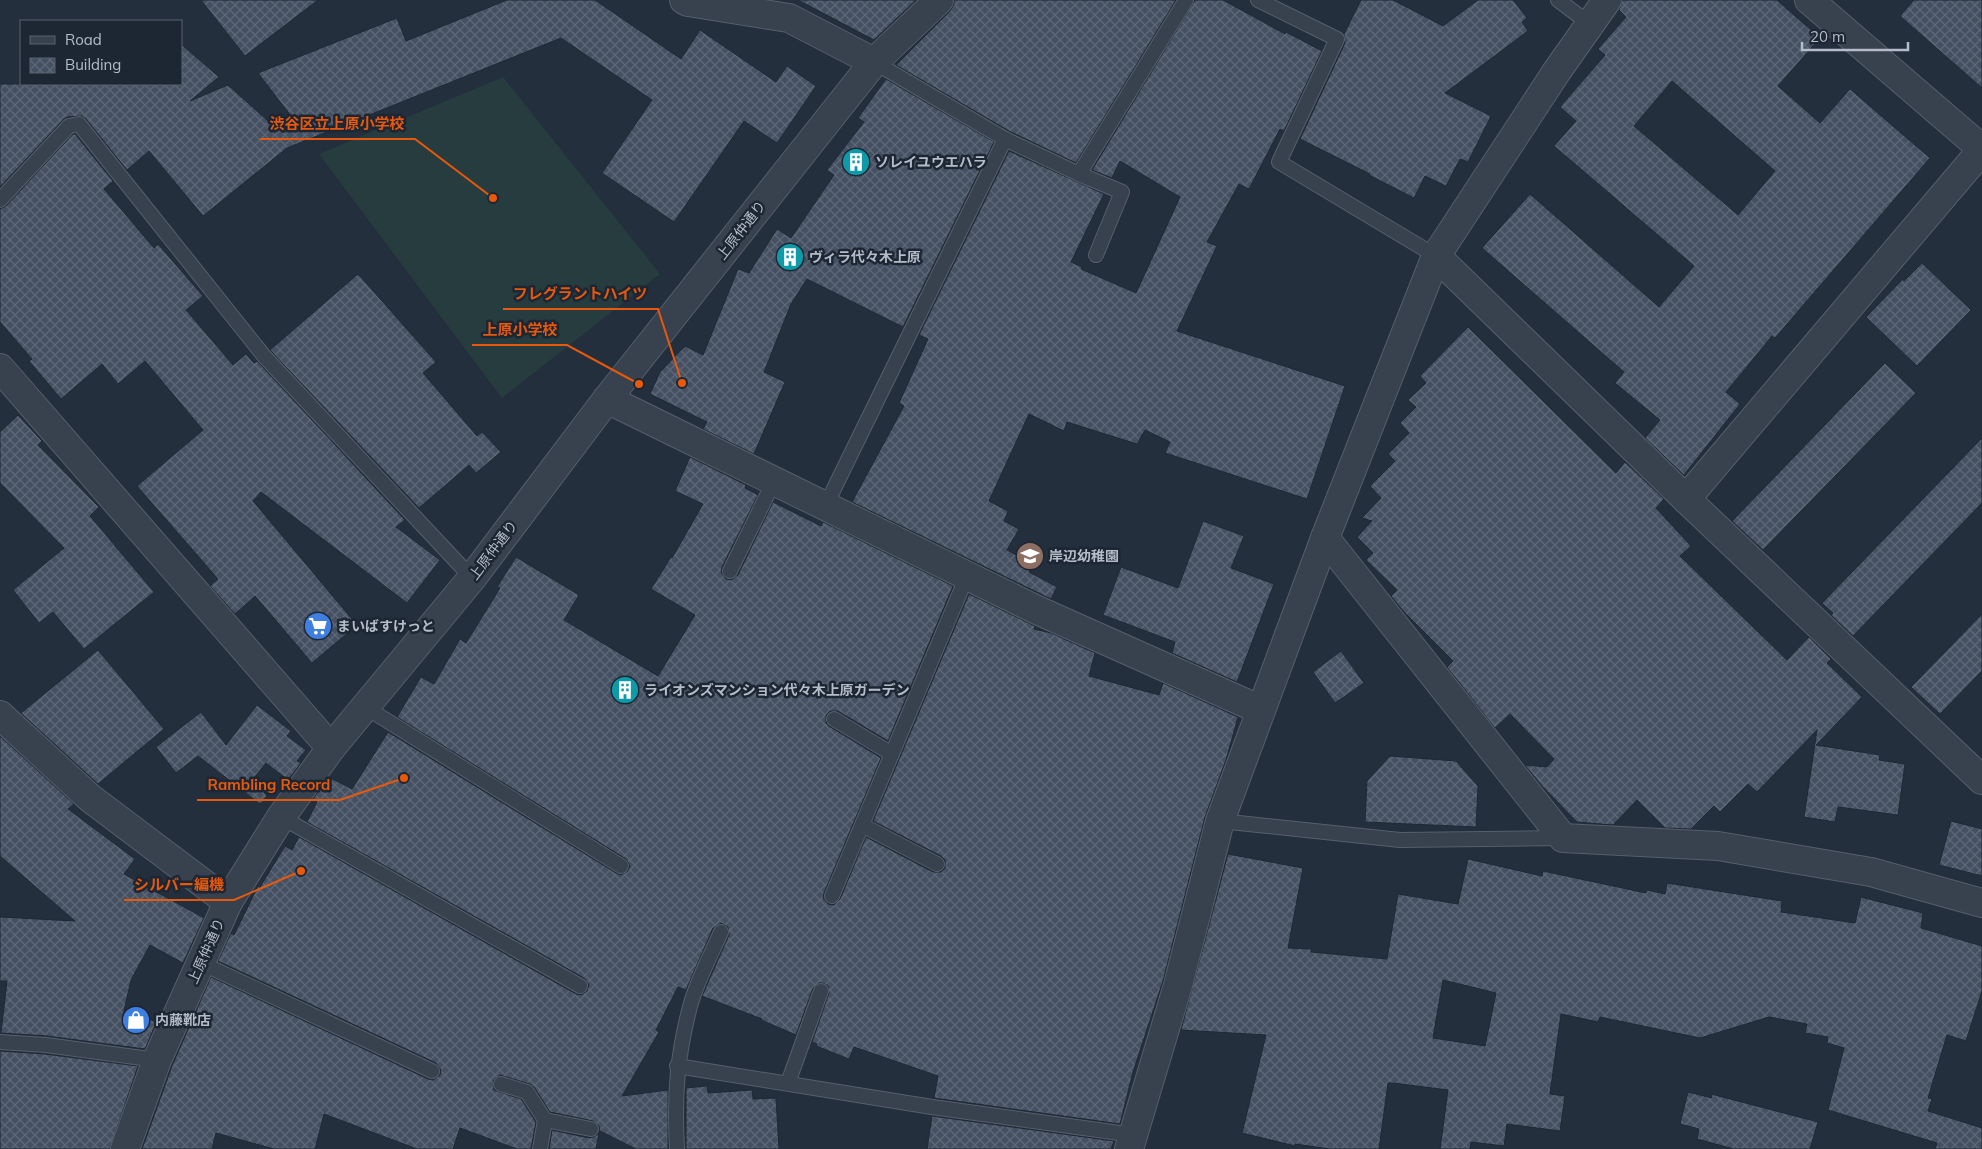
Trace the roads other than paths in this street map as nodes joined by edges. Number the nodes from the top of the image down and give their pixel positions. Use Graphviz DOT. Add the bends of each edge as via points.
graph roads {
  1 [pos="684,0"];
  2 [pos="939,0"];
  3 [pos="1186,0"];
  4 [pos="1258,0"];
  5 [pos="1558,0"];
  6 [pos="1606,0"];
  7 [pos="1809,0"];
  8 [pos="1277,4"];
  9 [pos="1590,24"];
  10 [pos="874,62"];
  11 [pos="1005,139"];
  12 [pos="1982,150"];
  13 [pos="1079,174"];
  14 [pos="0,200"];
  15 [pos="1096,255"];
  16 [pos="1436,256"];
  17 [pos="0,368"];
  18 [pos="606,399"];
  19 [pos="774,481"];
  20 [pos="1686,499"];
  21 [pos="825,506"];
  22 [pos="1325,538"];
  23 [pos="730,571"];
  24 [pos="967,576"];
  25 [pos="472,578"];
  26 [pos="365,707"];
  27 [pos="1261,710"];
  28 [pos="0,715"];
  29 [pos="834,719"];
  30 [pos="331,748"];
  31 [pos="892,754"];
  32 [pos="1982,780"];
  33 [pos="281,817"];
  34 [pos="1220,821"];
  35 [pos="862,825"];
  36 [pos="1564,838"];
  37 [pos="937,864"];
  38 [pos="622,866"];
  39 [pos="832,896"];
  40 [pos="228,902"];
  41 [pos="1982,903"];
  42 [pos="721,932"];
  43 [pos="201,963"];
  44 [pos="580,986"];
  45 [pos="821,991"];
  46 [pos="0,1042"];
  47 [pos="157,1060"];
  48 [pos="677,1066"];
  49 [pos="432,1071"];
  50 [pos="788,1083"];
  51 [pos="501,1084"];
  52 [pos="545,1120"];
  53 [pos="591,1129"];
  54 [pos="1132,1142"];
  55 [pos="124,1149"];
  56 [pos="540,1149"];
  57 [pos="677,1149"];
  1 -- 10 [label="street" via="789,18"];
  2 -- 10 [label="street, 上原仲通り"];
  3 -- 13 [label="lane"];
  4 -- 8 [label="lane"];
  5 -- 9 [label="lane"];
  6 -- 9 [label="street"];
  7 -- 12 [label="street"];
  8 -- 16 [label="lane" via="1337,40 1280,162"];
  9 -- 16 [label="street"];
  10 -- 11 [label="lane"];
  10 -- 18 [label="street, 上原仲通り"];
  11 -- 13 [label="lane"];
  11 -- 21 [label="lane"];
  12 -- 20 [label="street"];
  13 -- 15 [label="lane" via="1122,192"];
  14 -- 25 [label="lane" via="69,126 79,124 264,356"];
  16 -- 20 [label="street"];
  16 -- 22 [label="street"];
  17 -- 30 [label="street"];
  18 -- 19 [label="street"];
  18 -- 25 [label="street, 上原仲通り"];
  19 -- 21 [label="street"];
  19 -- 23 [label="lane"];
  20 -- 32 [label="street"];
  21 -- 24 [label="street"];
  22 -- 27 [label="street"];
  22 -- 36 [label="street"];
  24 -- 27 [label="street"];
  24 -- 31 [label="lane"];
  25 -- 26 [label="street, 上原仲通り"];
  26 -- 30 [label="street, 上原仲通り"];
  26 -- 38 [label="lane"];
  27 -- 34 [label="street"];
  28 -- 40 [label="street" via="90,798"];
  29 -- 31 [label="lane"];
  30 -- 33 [label="street, 上原仲通り"];
  31 -- 35 [label="lane"];
  33 -- 40 [label="street, 上原仲通り"];
  33 -- 44 [label="lane"];
  34 -- 36 [label="lane" via="1400,840"];
  34 -- 54 [label="street" via="1178,985"];
  35 -- 37 [label="lane"];
  35 -- 39 [label="lane"];
  36 -- 41 [label="street" via="1718,846 1871,872"];
  40 -- 43 [label="street, 上原仲通り"];
  42 -- 48 [label="lane" via="692,1002"];
  43 -- 47 [label="street, 上原仲通り"];
  43 -- 49 [label="lane"];
  45 -- 50 [label="lane"];
  46 -- 47 [label="lane"];
  47 -- 55 [label="street, 上原仲通り"];
  48 -- 50 [label="lane"];
  48 -- 57 [label="lane"];
  50 -- 54 [label="lane"];
  51 -- 52 [label="lane" via="527,1092"];
  52 -- 53 [label="lane"];
  52 -- 56 [label="lane"];
}
